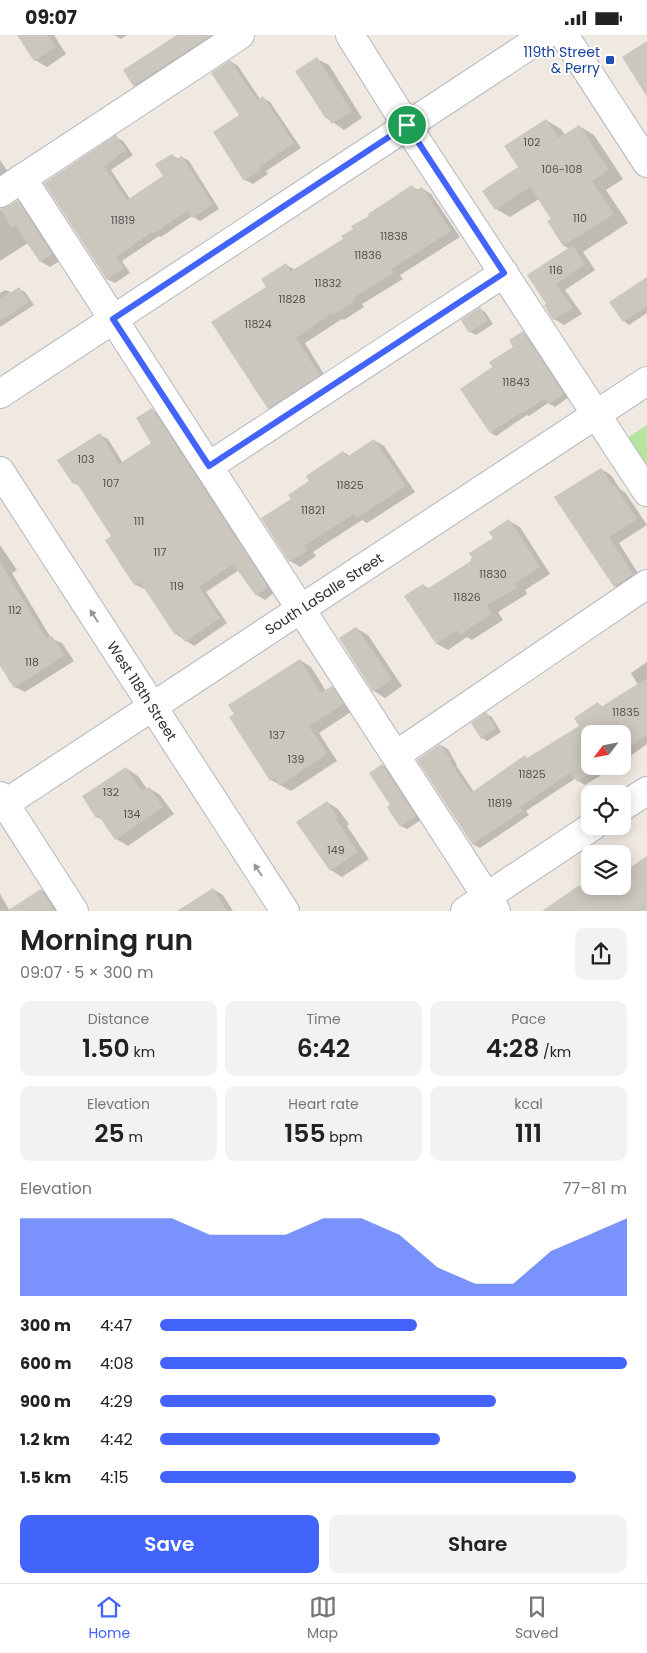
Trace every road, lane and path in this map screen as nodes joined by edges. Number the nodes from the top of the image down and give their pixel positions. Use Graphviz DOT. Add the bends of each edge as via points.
graph roads {
  1 [pos="240,35"];
  2 [pos="350,35"];
  3 [pos="544,35"];
  4 [pos="564,35"];
  5 [pos="407,125"];
  6 [pos="647,163"];
  7 [pos="11,185"];
  8 [pos="504,273"];
  9 [pos="113,319"];
  10 [pos="647,381"];
  11 [pos="0,394"];
  12 [pos="596,415"];
  13 [pos="209,466"];
  14 [pos="0,471"];
  15 [pos="647,492"];
  16 [pos="647,585"];
  17 [pos="301,609"];
  18 [pos="153,706"];
  19 [pos="396,755"];
  20 [pos="647,791"];
  21 [pos="631,801"];
  22 [pos="2,802"];
  23 [pos="581,835"];
  24 [pos="483,906"];
  25 [pos="74,911"];
  26 [pos="285,911"];
  1 -- 7 [label="street"];
  2 -- 5 [label="street"];
  3 -- 5 [label="street"];
  4 -- 6 [label="street"];
  5 -- 8 [label="street"];
  5 -- 9 [label="street"];
  7 -- 9 [label="street"];
  8 -- 12 [label="street"];
  8 -- 13 [label="street"];
  9 -- 11 [label="street"];
  9 -- 13 [label="street"];
  10 -- 12 [label="street, South LaSalle Street"];
  12 -- 15 [label="street"];
  12 -- 17 [label="street, South LaSalle Street"];
  13 -- 17 [label="street"];
  18 -- 14 [label="street, West 118th Street, one-way"];
  16 -- 19 [label="street"];
  17 -- 18 [label="street, South LaSalle Street"];
  17 -- 19 [label="street"];
  18 -- 22 [label="street, South LaSalle Street"];
  26 -- 18 [label="street, West 118th Street, one-way"];
  19 -- 24 [label="street"];
  20 -- 21 [label="street"];
  22 -- 25 [label="street"];
  23 -- 24 [label="street"];
}
